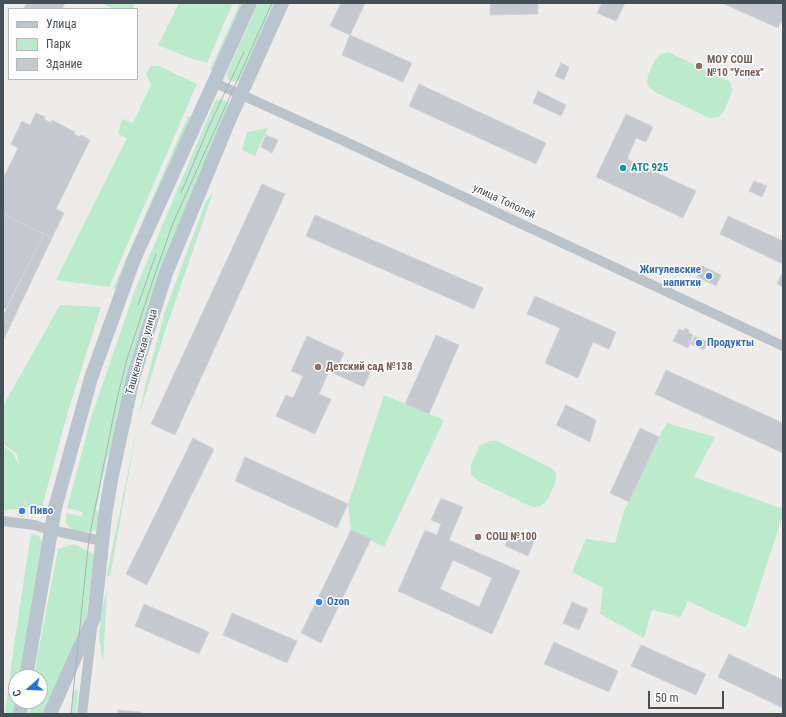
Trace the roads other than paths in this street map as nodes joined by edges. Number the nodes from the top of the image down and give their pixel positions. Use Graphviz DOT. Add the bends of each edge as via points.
graph roads {
  1 [pos="250,3"];
  2 [pos="282,3"];
  3 [pos="213,82"];
  4 [pos="240,95"];
  5 [pos="783,346"];
  6 [pos="3,521"];
  7 [pos="51,530"];
  8 [pos="102,541"];
  9 [pos="94,618"];
  10 [pos="27,669"];
  11 [pos="50,714"];
  12 [pos="82,714"];
  1 -- 3 [label="main road"];
  2 -- 4 [label="main road, Ташкентская улица"];
  3 -- 4 [label="street, улица Тополей"];
  3 -- 7 [label="main road" via="134,259 91,378"];
  4 -- 5 [label="street, улица Тополей"];
  4 -- 8 [label="main road, Ташкентская улица" via="166,273 133,378 111,480"];
  6 -- 7 [label="street"];
  7 -- 8 [label="street"];
  7 -- 10 [label="main road"];
  8 -- 9 [label="main road, Ташкентская улица"];
  9 -- 11 [label="main road, Ташкентская улица"];
  9 -- 12 [label="street"];
}
